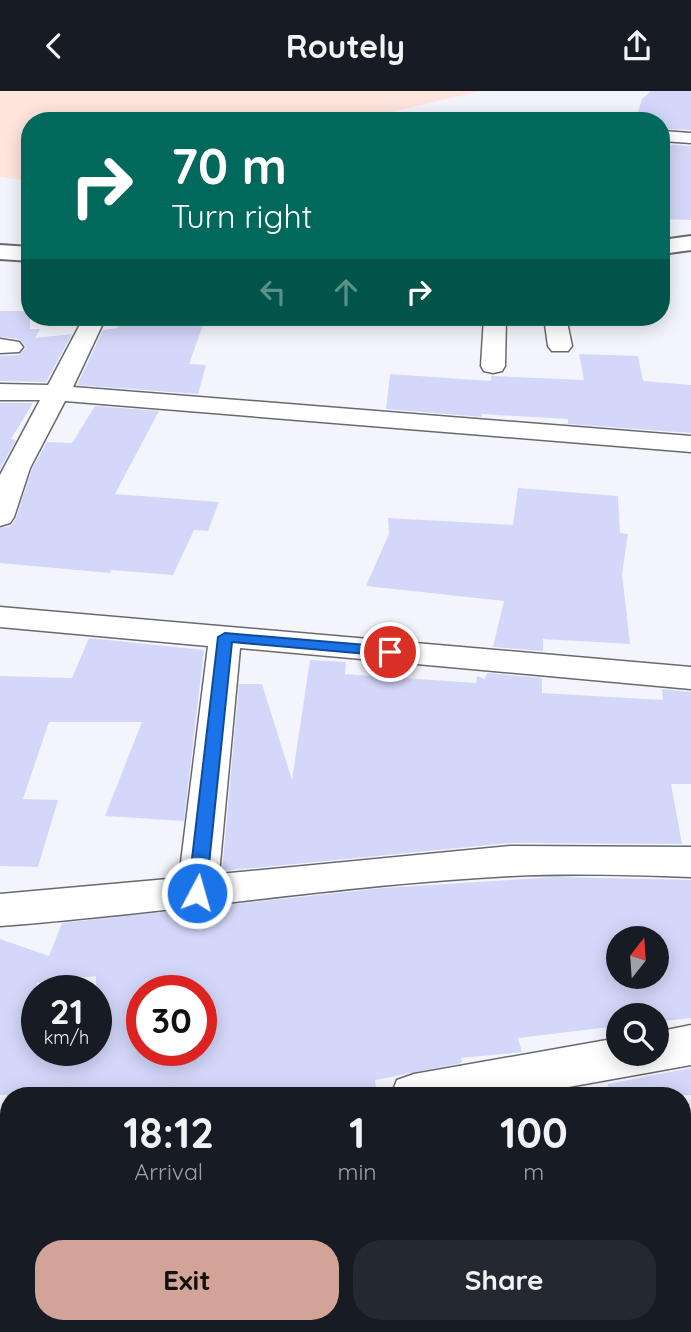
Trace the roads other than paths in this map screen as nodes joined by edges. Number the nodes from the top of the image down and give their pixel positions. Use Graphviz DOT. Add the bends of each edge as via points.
graph roads {
  1 [pos="670,137"];
  2 [pos="691,138"];
  3 [pos="691,243"];
  4 [pos="670,246"];
  5 [pos="0,252"];
  6 [pos="21,253"];
  7 [pos="90,326"];
  8 [pos="495,326"];
  9 [pos="556,326"];
  10 [pos="560,347"];
  11 [pos="493,366"];
  12 [pos="0,392"];
  13 [pos="57,393"];
  14 [pos="691,444"];
  15 [pos="0,517"];
  16 [pos="0,617"];
  17 [pos="225,637"];
  18 [pos="691,678"];
  19 [pos="691,862"];
  20 [pos="197,893"];
  21 [pos="0,910"];
  22 [pos="691,1045"];
  23 [pos="669,1049"];
  24 [pos="606,1060"];
  25 [pos="458,1087"];
  1 -- 2 [label="street"];
  3 -- 4 [label="main road"];
  5 -- 6 [label="main road"];
  7 -- 13 [label="street"];
  8 -- 11 [label="street"];
  9 -- 10 [label="street"];
  12 -- 13 [label="street"];
  13 -- 14 [label="street"];
  13 -- 15 [label="street" via="16,468"];
  16 -- 17 [label="street"];
  17 -- 18 [label="street"];
  17 -- 20 [label="street"];
  19 -- 20 [label="street" via="487,863"];
  20 -- 21 [label="street"];
  22 -- 23 [label="street"];
  24 -- 25 [label="street"];
}
